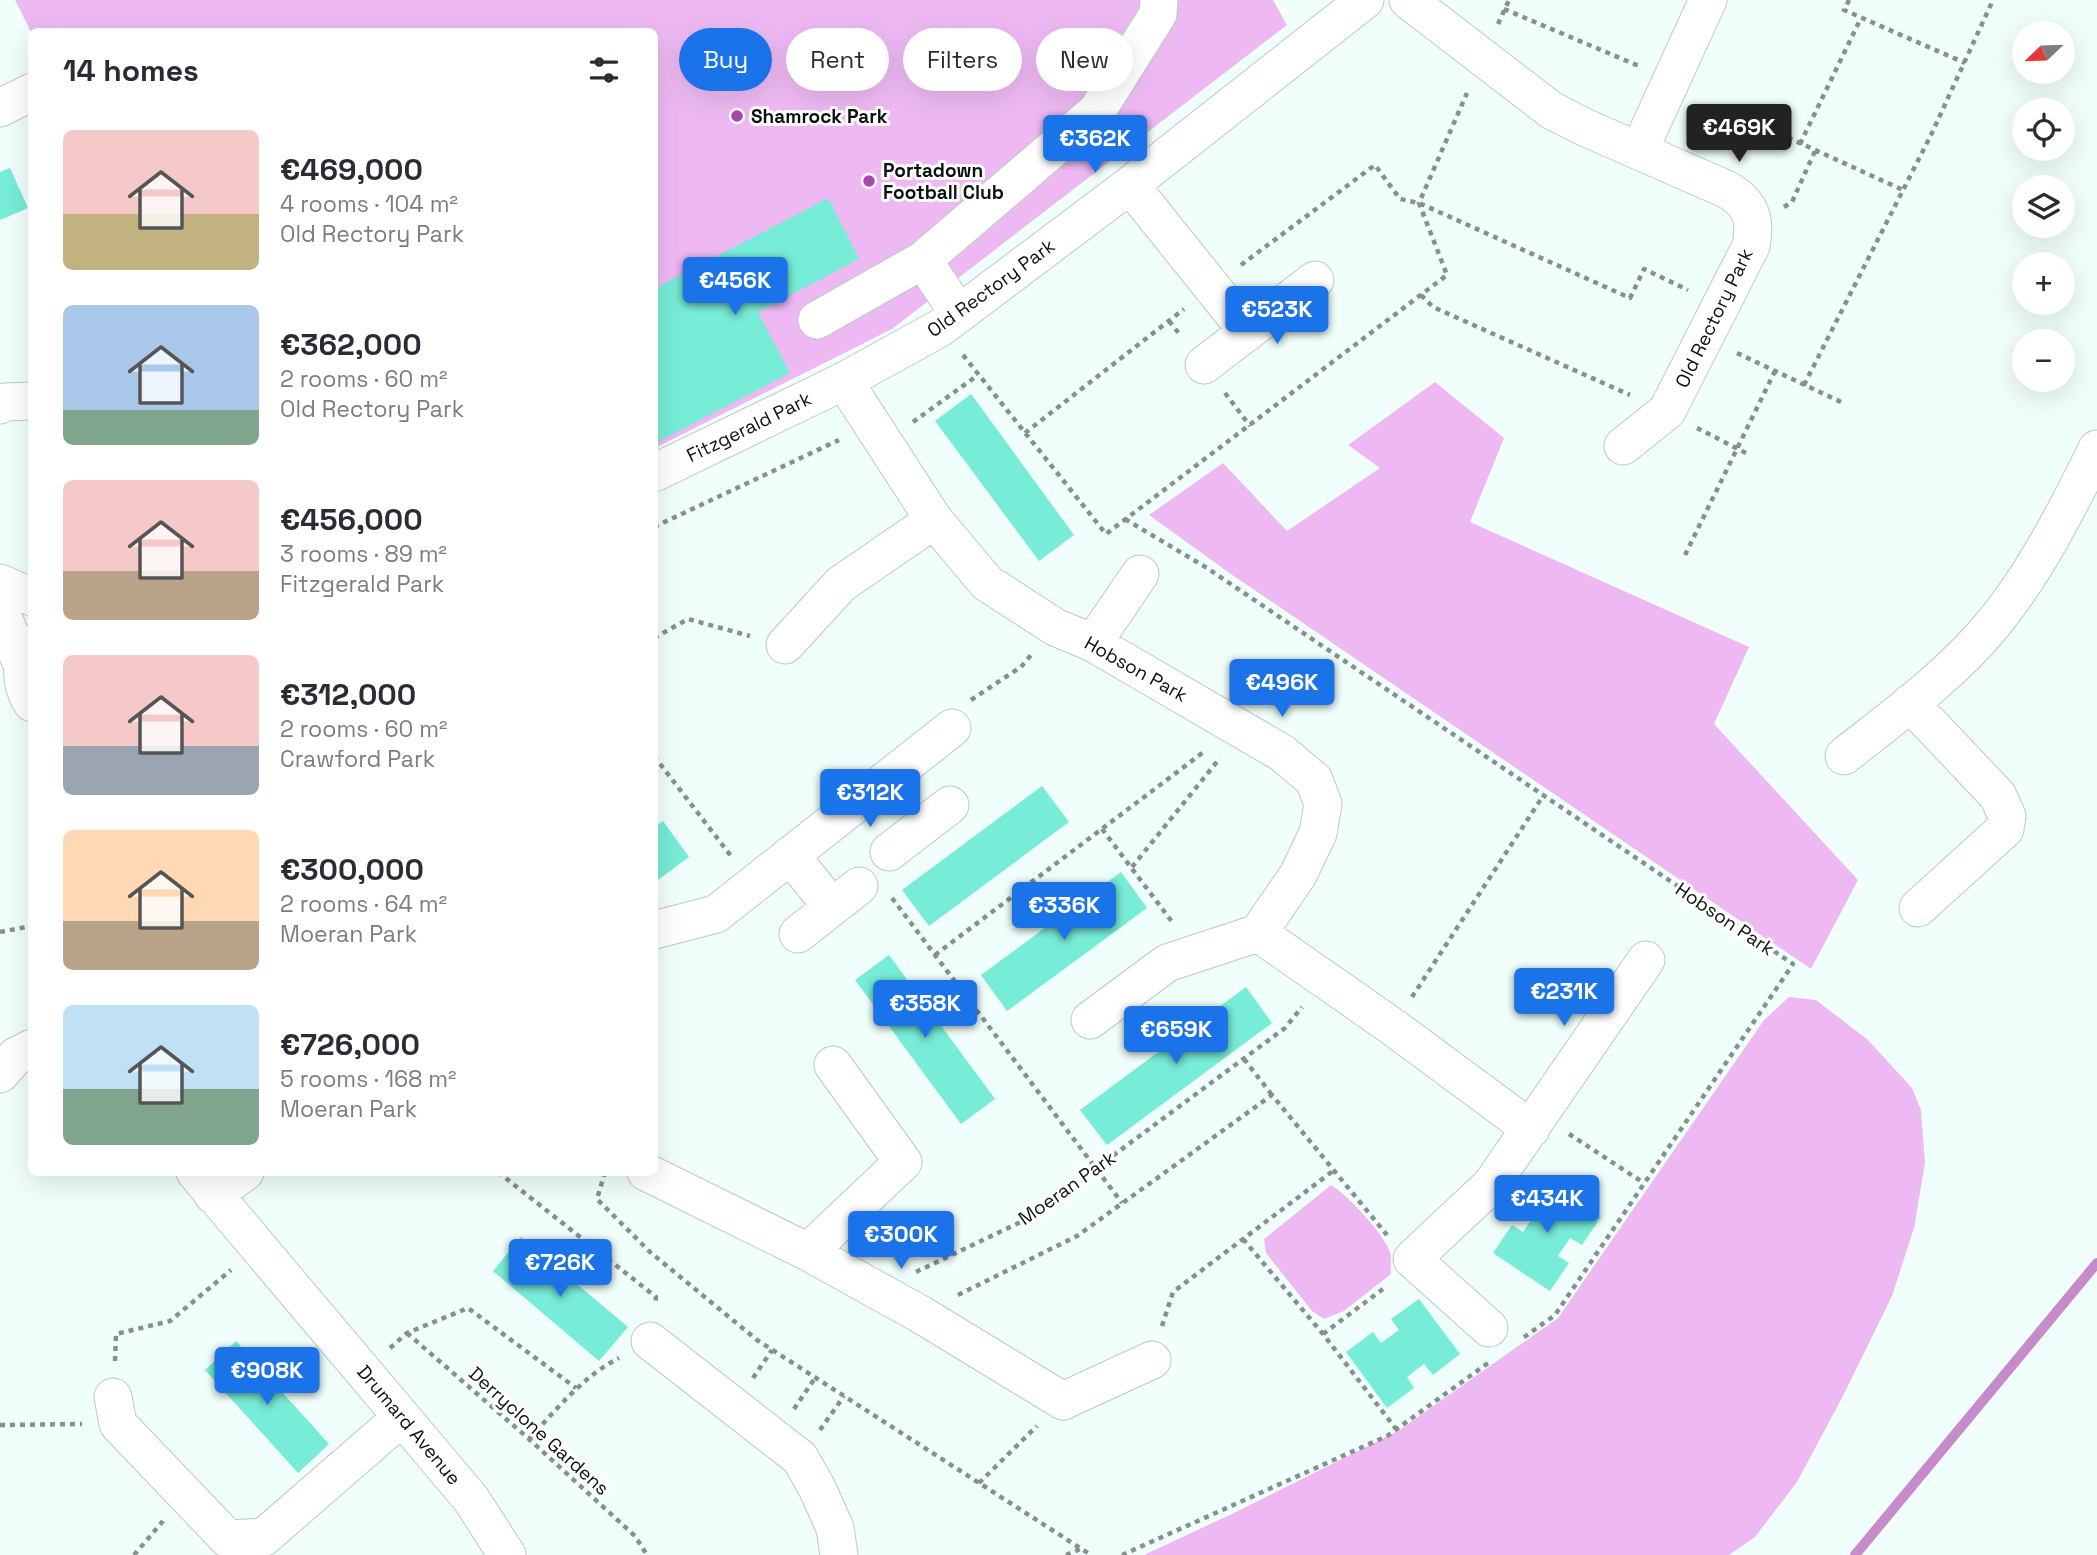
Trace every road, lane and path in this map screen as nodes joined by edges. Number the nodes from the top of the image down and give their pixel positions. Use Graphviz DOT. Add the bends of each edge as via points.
graph roads {
  1 [pos="1159,0"];
  2 [pos="1365,0"];
  3 [pos="1408,0"];
  4 [pos="1708,0"];
  5 [pos="1849,0"];
  6 [pos="1993,0"];
  7 [pos="1504,9"];
  8 [pos="1861,18"];
  9 [pos="1965,63"];
  10 [pos="1667,88"];
  11 [pos="28,94"];
  12 [pos="0,108"];
  13 [pos="1800,144"];
  14 [pos="1639,150"];
  15 [pos="1815,151"];
  16 [pos="1130,185"];
  17 [pos="1903,190"];
  18 [pos="1755,227"];
  19 [pos="923,260"];
  20 [pos="1315,280"];
  21 [pos="1421,295"];
  22 [pos="1630,298"];
  23 [pos="1721,307"];
  24 [pos="817,320"];
  25 [pos="950,321"];
  26 [pos="1248,331"];
  27 [pos="1760,364"];
  28 [pos="1204,365"];
  29 [pos="1775,371"];
  30 [pos="978,374"];
  31 [pos="844,381"];
  32 [pos="1804,385"];
  33 [pos="28,401"];
  34 [pos="1841,402"];
  35 [pos="0,405"];
  36 [pos="1667,411"];
  37 [pos="877,434"];
  38 [pos="1623,446"];
  39 [pos="1736,448"];
  40 [pos="2097,449"];
  41 [pos="1746,453"];
  42 [pos="658,471"];
  43 [pos="2085,503"];
  44 [pos="1125,519"];
  45 [pos="934,520"];
  46 [pos="658,525"];
  47 [pos="1106,534"];
  48 [pos="1685,555"];
  49 [pos="1140,574"];
  50 [pos="0,583"];
  51 [pos="28,595"];
  52 [pos="0,609"];
  53 [pos="1055,627"];
  54 [pos="658,636"];
  55 [pos="1093,643"];
  56 [pos="785,645"];
  57 [pos="27,654"];
  58 [pos="28,698"];
  59 [pos="1910,703"];
  60 [pos="1238,727"];
  61 [pos="952,728"];
  62 [pos="1844,756"];
  63 [pos="658,761"];
  64 [pos="888,778"];
  65 [pos="1543,796"];
  66 [pos="1102,829"];
  67 [pos="889,852"];
  68 [pos="790,855"];
  69 [pos="1132,867"];
  70 [pos="753,885"];
  71 [pos="860,897"];
  72 [pos="1918,908"];
  73 [pos="28,927"];
  74 [pos="658,929"];
  75 [pos="0,932"];
  76 [pos="1258,933"];
  77 [pos="797,934"];
  78 [pos="1195,953"];
  79 [pos="935,955"];
  80 [pos="1646,960"];
  81 [pos="1324,979"];
  82 [pos="1090,1020"];
  83 [pos="1393,1027"];
  84 [pos="1244,1059"];
  85 [pos="833,1065"];
  86 [pos="1272,1095"];
  87 [pos="1531,1129"];
  88 [pos="1595,1149"];
  89 [pos="1095,1169"];
  90 [pos="1333,1171"];
  91 [pos="231,1176"];
  92 [pos="503,1176"];
  93 [pos="605,1176"];
  94 [pos="654,1176"];
  95 [pos="1644,1183"];
  96 [pos="204,1184"];
  97 [pos="1122,1203"];
  98 [pos="1243,1239"];
  99 [pos="258,1247"];
  100 [pos="808,1252"];
  101 [pos="1412,1259"];
  102 [pos="876,1290"];
  103 [pos="919,1314"];
  104 [pos="407,1333"];
  105 [pos="1323,1334"];
  106 [pos="650,1341"];
  107 [pos="1503,1341"];
  108 [pos="1152,1360"];
  109 [pos="364,1372"];
  110 [pos="576,1388"];
  111 [pos="1063,1401"];
  112 [pos="116,1410"];
  113 [pos="402,1417"];
  114 [pos="0,1424"];
  115 [pos="1396,1429"];
  116 [pos="529,1439"];
  117 [pos="979,1483"];
  118 [pos="184,1496"];
  119 [pos="1081,1549"];
  120 [pos="134,1555"];
  121 [pos="507,1555"];
  122 [pos="647,1555"];
  123 [pos="839,1555"];
  124 [pos="1066,1555"];
  125 [pos="1091,1555"];
  126 [pos="1122,1555"];
  1 -- 19 [label="street" via="1157,14 1097,111"];
  2 -- 16 [label="street, Old Rectory Park"];
  3 -- 14 [label="street, Old Rectory Park" via="1551,110"];
  4 -- 10 [label="street"];
  5 -- 8 [label="path" via="1844,10"];
  6 -- 9 [label="path"];
  7 -- 10 [label="path"];
  8 -- 9 [label="path"];
  8 -- 13 [label="path"];
  9 -- 17 [label="path"];
  10 -- 13 [label="path" via="1738,132 1745,118"];
  10 -- 14 [label="street"];
  11 -- 12 [label="street"];
  13 -- 15 [label="path"];
  14 -- 18 [label="street, Old Rectory Park" via="1741,198"];
  15 -- 17 [label="path"];
  15 -- 18 [label="path" via="1792,202"];
  16 -- 25 [label="street, Old Rectory Park"];
  16 -- 26 [label="street"];
  17 -- 32 [label="path"];
  18 -- 23 [label="street, Old Rectory Park" via="1751,246"];
  19 -- 24 [label="street"];
  19 -- 25 [label="street"];
  20 -- 26 [label="street"];
  21 -- 36 [label="path" via="1433,307"];
  22 -- 23 [label="path" via="1644,269"];
  23 -- 36 [label="street, Old Rectory Park"];
  25 -- 30 [label="path"];
  25 -- 31 [label="street, Old Rectory Park"];
  26 -- 28 [label="street"];
  27 -- 29 [label="path"];
  29 -- 32 [label="path"];
  29 -- 39 [label="path"];
  30 -- 37 [label="path"];
  30 -- 47 [label="path"];
  31 -- 37 [label="street, Hobson Park"];
  31 -- 42 [label="street, Fitzgerald Park"];
  32 -- 34 [label="path"];
  33 -- 35 [label="street"];
  36 -- 38 [label="street, Old Rectory Park"];
  36 -- 39 [label="path"];
  37 -- 45 [label="street, Hobson Park"];
  37 -- 46 [label="path"];
  39 -- 41 [label="path"];
  39 -- 48 [label="path"];
  40 -- 43 [label="street"];
  43 -- 59 [label="street" via="1992,626"];
  44 -- 65 [label="path, Hobson Park" via="1207,568"];
  45 -- 53 [label="street, Hobson Park" via="986,583"];
  45 -- 56 [label="street" via="841,584"];
  49 -- 55 [label="street"];
  50 -- 51 [label="street"];
  52 -- 57 [label="street"];
  53 -- 55 [label="street, Hobson Park"];
  53 -- 61 [label="path" via="1021,667 959,707"];
  54 -- 56 [label="path" via="688,619"];
  55 -- 60 [label="street, Hobson Park"];
  57 -- 58 [label="street" via="23,680"];
  59 -- 62 [label="street"];
  59 -- 72 [label="street" via="1998,796 2007,816 2005,829"];
  60 -- 66 [label="path"];
  60 -- 69 [label="path" via="1216,766"];
  60 -- 76 [label="street, Hobson Park" via="1282,753 1314,780 1323,804 1318,833 1298,874"];
  61 -- 64 [label="street"];
  63 -- 70 [label="path"];
  64 -- 67 [label="street" via="938,815"];
  64 -- 68 [label="street"];
  65 -- 83 [label="path"];
  65 -- 95 [label="path, Hobson Park" via="1793,964"];
  66 -- 69 [label="path"];
  66 -- 79 [label="path"];
  68 -- 70 [label="street"];
  68 -- 71 [label="street"];
  69 -- 78 [label="path"];
  70 -- 74 [label="street" via="716,914"];
  71 -- 77 [label="street"];
  71 -- 79 [label="path"];
  73 -- 75 [label="path"];
  76 -- 78 [label="street"];
  76 -- 81 [label="street"];
  78 -- 82 [label="street" via="1167,963"];
  79 -- 89 [label="path"];
  80 -- 87 [label="street"];
  81 -- 83 [label="street"];
  81 -- 84 [label="path, Moeran Park" via="1285,1028"];
  83 -- 87 [label="street"];
  84 -- 86 [label="path"];
  84 -- 89 [label="path, Moeran Park"];
  85 -- 100 [label="street" via="903,1162"];
  86 -- 90 [label="path"];
  86 -- 97 [label="path, Moeran Park"];
  87 -- 101 [label="street" via="1491,1185"];
  88 -- 95 [label="path"];
  89 -- 97 [label="path"];
  89 -- 102 [label="path, Moeran Park" via="1029,1218"];
  90 -- 98 [label="path"];
  90 -- 101 [label="path"];
  91 -- 96 [label="street"];
  92 -- 106 [label="path" via="656,1297"];
  93 -- 117 [label="path" via="597,1199 650,1252 757,1340"];
  94 -- 100 [label="street"];
  95 -- 107 [label="path" via="1555,1315"];
  96 -- 99 [label="street, Drumard Avenue"];
  97 -- 103 [label="path, Moeran Park" via="1077,1236"];
  98 -- 105 [label="path"];
  98 -- 108 [label="path" via="1173,1292"];
  99 -- 109 [label="street, Drumard Avenue"];
  99 -- 112 [label="path" via="170,1321 116,1334"];
  100 -- 102 [label="street"];
  101 -- 105 [label="path" via="1399,1277"];
  101 -- 107 [label="street"];
  102 -- 103 [label="street"];
  103 -- 111 [label="street"];
  104 -- 109 [label="path"];
  104 -- 110 [label="path" via="468,1308"];
  104 -- 116 [label="path, Derryclone Gardens"];
  105 -- 115 [label="path"];
  106 -- 110 [label="path"];
  106 -- 123 [label="street" via="800,1458 835,1528"];
  107 -- 115 [label="path"];
  108 -- 111 [label="street"];
  109 -- 113 [label="street, Drumard Avenue"];
  110 -- 116 [label="path"];
  111 -- 117 [label="path"];
  112 -- 114 [label="path"];
  112 -- 118 [label="street"];
  113 -- 118 [label="street" via="264,1537 228,1539"];
  113 -- 121 [label="street, Drumard Avenue" via="471,1499"];
  115 -- 126 [label="path"];
  116 -- 122 [label="path, Derryclone Gardens" via="635,1536"];
  117 -- 119 [label="path"];
  118 -- 120 [label="path"];
  119 -- 124 [label="path"];
  119 -- 125 [label="path"];
}
